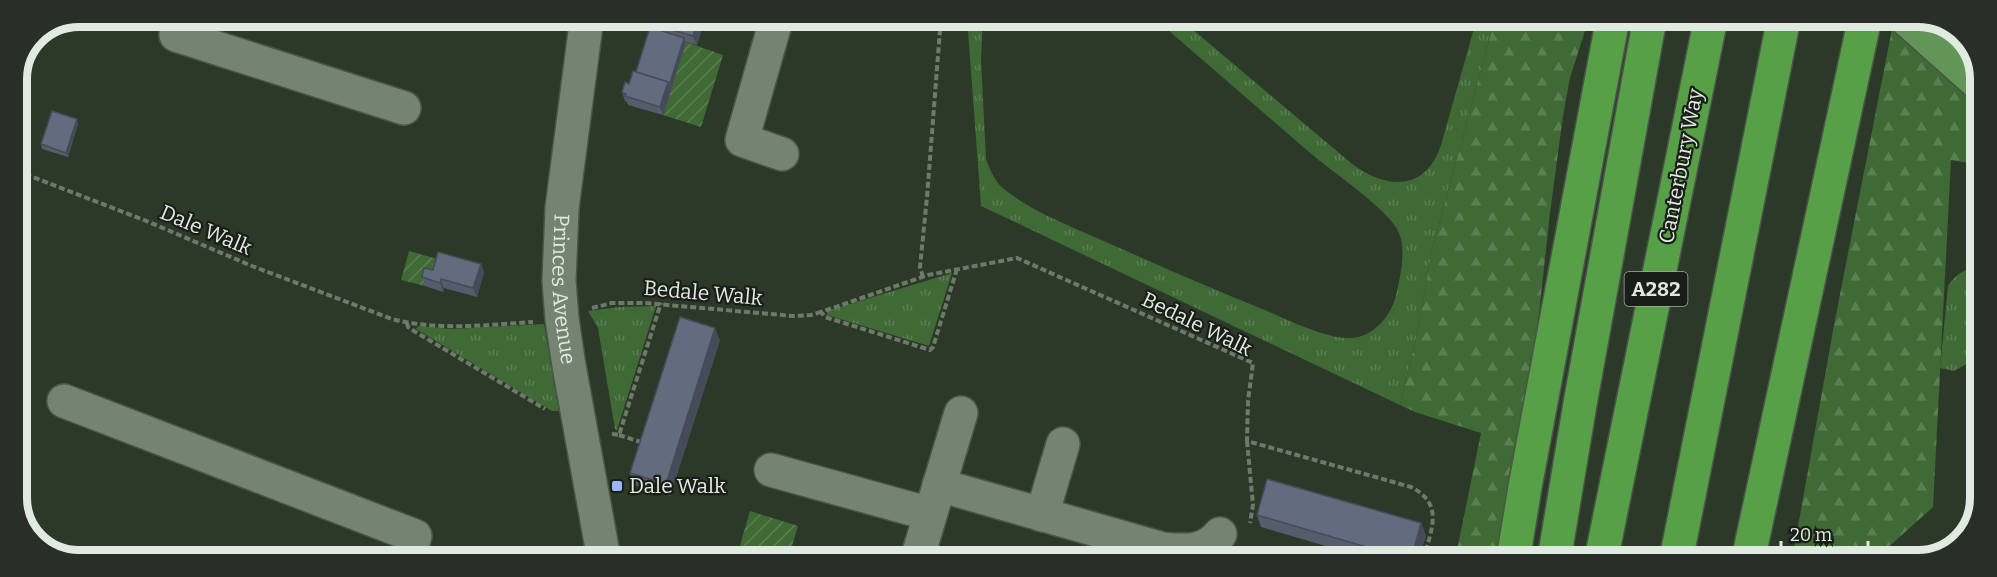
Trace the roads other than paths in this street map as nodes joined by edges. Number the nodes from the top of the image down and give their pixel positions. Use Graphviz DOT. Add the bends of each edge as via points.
graph roads {
  1 [pos="178,27"];
  2 [pos="586,27"];
  3 [pos="774,27"];
  4 [pos="1611,27"];
  5 [pos="1648,27"];
  6 [pos="1709,27"];
  7 [pos="1782,27"];
  8 [pos="1863,27"];
  9 [pos="1915,27"];
  10 [pos="1970,76"];
  11 [pos="404,108"];
  12 [pos="782,154"];
  13 [pos="64,400"];
  14 [pos="961,413"];
  15 [pos="1063,444"];
  16 [pos="771,470"];
  17 [pos="935,499"];
  18 [pos="1042,515"];
  19 [pos="1235,531"];
  20 [pos="411,550"];
  21 [pos="602,550"];
  22 [pos="920,550"];
  23 [pos="1180,550"];
  24 [pos="1194,550"];
  25 [pos="1515,550"];
  26 [pos="1556,550"];
  27 [pos="1603,550"];
  28 [pos="1678,550"];
  29 [pos="1750,550"];
  1 -- 11 [label="street" via="176,35"];
  2 -- 21 [label="street, Princes Avenue" via="560,237 559,281 573,315 578,415"];
  3 -- 12 [label="street" via="742,140"];
  4 -- 25 [label="highway"];
  5 -- 26 [label="highway"];
  6 -- 27 [label="highway, Canterbury Way / A282"];
  7 -- 28 [label="highway"];
  8 -- 29 [label="highway"];
  9 -- 10 [label="main road"];
  13 -- 20 [label="street" via="415,536"];
  14 -- 17 [label="street"];
  15 -- 18 [label="street"];
  16 -- 17 [label="street"];
  17 -- 18 [label="street"];
  17 -- 22 [label="street"];
  18 -- 23 [label="street" via="1146,546"];
  19 -- 24 [label="street"];
}
